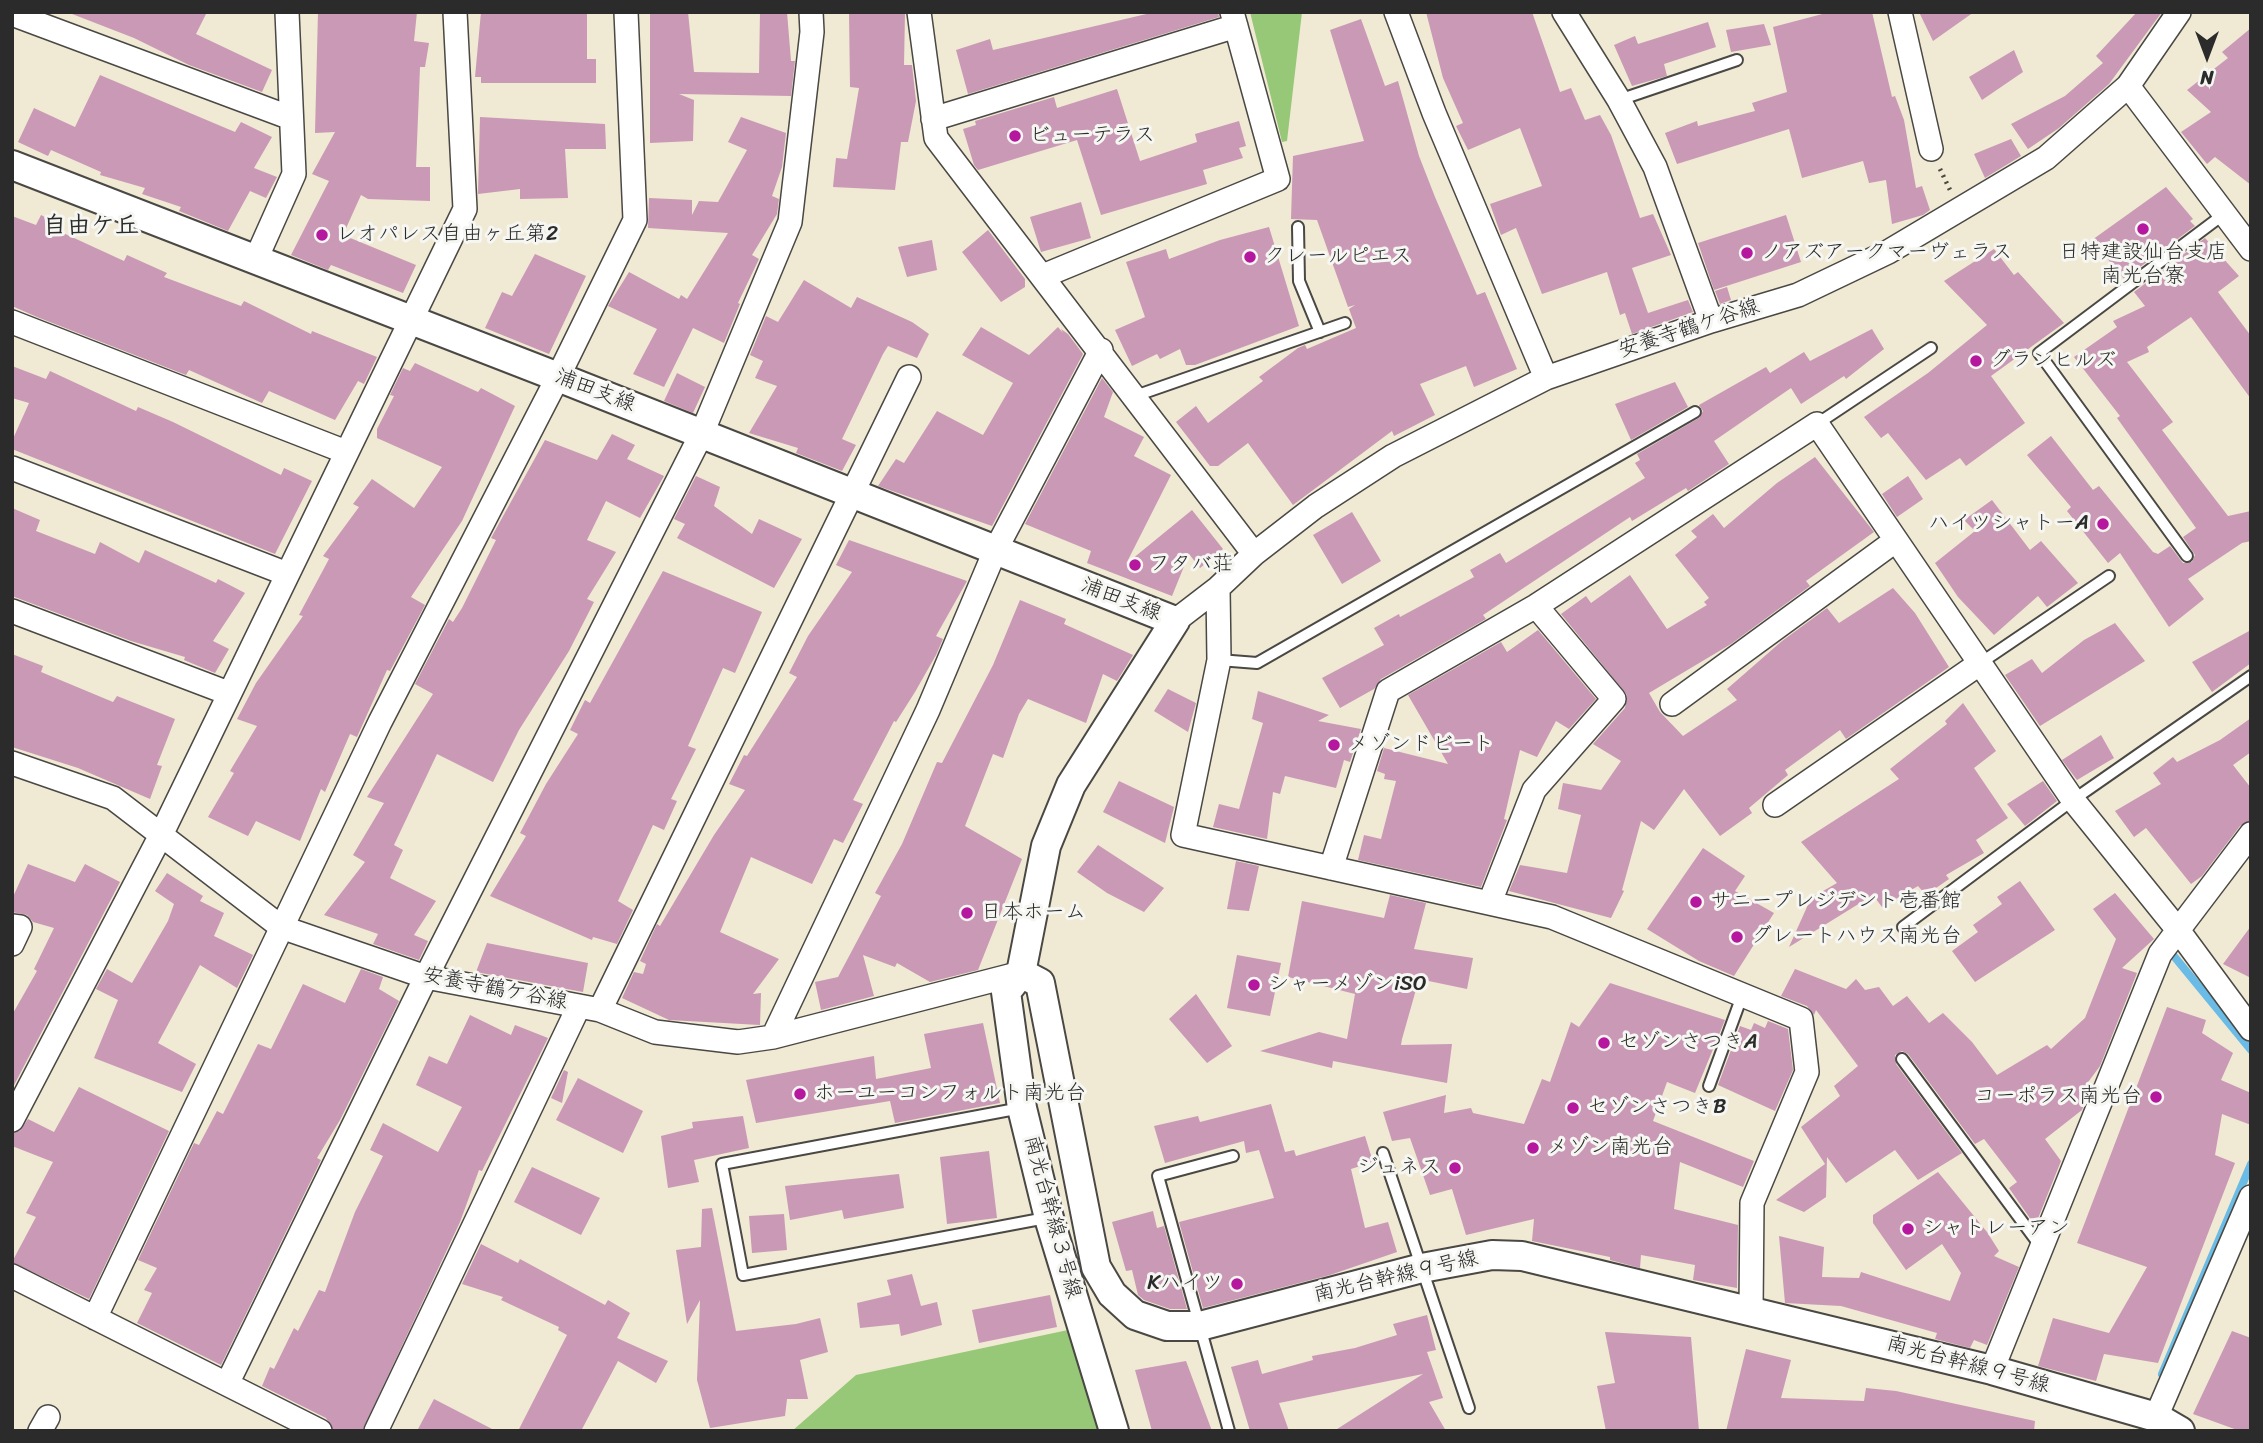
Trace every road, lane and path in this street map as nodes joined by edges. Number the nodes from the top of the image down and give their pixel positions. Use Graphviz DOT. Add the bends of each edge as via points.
graph roads {
  1 [pos="287,12"];
  2 [pos="455,12"];
  3 [pos="626,12"];
  4 [pos="811,12"];
  5 [pos="919,12"];
  6 [pos="1396,12"];
  7 [pos="1564,12"];
  8 [pos="1900,12"];
  9 [pos="2179,12"];
  10 [pos="12,13"];
  11 [pos="1234,19"];
  12 [pos="1737,60"];
  13 [pos="2129,86"];
  14 [pos="1619,100"];
  15 [pos="292,118"];
  16 [pos="933,119"];
  17 [pos="1931,149"];
  18 [pos="12,165"];
  19 [pos="1959,210"];
  20 [pos="2224,214"];
  21 [pos="1298,226"];
  22 [pos="2251,249"];
  23 [pos="256,259"];
  24 [pos="1043,276"];
  25 [pos="1711,320"];
  26 [pos="411,322"];
  27 [pos="12,323"];
  28 [pos="1345,323"];
  29 [pos="1320,332"];
  30 [pos="1931,348"];
  31 [pos="1101,350"];
  32 [pos="558,377"];
  33 [pos="909,377"];
  34 [pos="1546,378"];
  35 [pos="1135,396"];
  36 [pos="1695,412"];
  37 [pos="1817,424"];
  38 [pos="702,433"];
  39 [pos="346,452"];
  40 [pos="12,468"];
  41 [pos="854,495"];
  42 [pos="1895,541"];
  43 [pos="995,551"];
  44 [pos="1254,554"];
  45 [pos="2187,556"];
  46 [pos="287,574"];
  47 [pos="2109,576"];
  48 [pos="1218,588"];
  49 [pos="1536,606"];
  50 [pos="12,611"];
  51 [pos="1175,621"];
  52 [pos="1219,660"];
  53 [pos="1979,664"];
  54 [pos="2251,676"];
  55 [pos="228,693"];
  56 [pos="1672,704"];
  57 [pos="12,763"];
  58 [pos="2073,800"];
  59 [pos="1775,805"];
  60 [pos="162,833"];
  61 [pos="2251,834"];
  62 [pos="1331,868"];
  63 [pos="1490,902"];
  64 [pos="12,926"];
  65 [pos="281,927"];
  66 [pos="1903,927"];
  67 [pos="2178,930"];
  68 [pos="12,944"];
  69 [pos="1021,973"];
  70 [pos="426,977"];
  71 [pos="1742,996"];
  72 [pos="589,1008"];
  73 [pos="2251,1029"];
  74 [pos="773,1037"];
  75 [pos="1902,1059"];
  76 [pos="1709,1086"];
  77 [pos="1022,1108"];
  78 [pos="12,1120"];
  79 [pos="1383,1153"];
  80 [pos="1233,1156"];
  81 [pos="2251,1197"];
  82 [pos="1049,1218"];
  83 [pos="2041,1247"];
  84 [pos="1422,1268"];
  85 [pos="12,1276"];
  86 [pos="1751,1310"];
  87 [pos="94,1318"];
  88 [pos="1200,1326"];
  89 [pos="1992,1370"];
  90 [pos="227,1384"];
  91 [pos="1469,1408"];
  92 [pos="2155,1417"];
  93 [pos="320,1431"];
  94 [pos="376,1431"];
  95 [pos="1114,1431"];
  96 [pos="1229,1431"];
  97 [pos="2180,1431"];
  1 -- 15 [label="street"];
  2 -- 26 [label="street" via="465,209"];
  3 -- 32 [label="street" via="635,220"];
  4 -- 38 [label="street" via="790,222"];
  5 -- 16 [label="street"];
  6 -- 34 [label="street"];
  7 -- 14 [label="street"];
  8 -- 17 [label="street"];
  9 -- 13 [label="street, 安養寺鶴ケ谷線"];
  10 -- 15 [label="street"];
  11 -- 16 [label="street"];
  11 -- 24 [label="street" via="1278,179"];
  12 -- 14 [label="lane"];
  13 -- 19 [label="street, 安養寺鶴ケ谷線" via="2046,158"];
  13 -- 20 [label="street"];
  14 -- 25 [label="street" via="1655,167"];
  15 -- 23 [label="street" via="294,174"];
  16 -- 24 [label="street" via="936,138"];
  17 -- 19 [label="path"];
  18 -- 23 [label="street, 浦田支線"];
  19 -- 25 [label="street, 安養寺鶴ケ谷線" via="1888,252 1798,295"];
  20 -- 22 [label="street"];
  20 -- 45 [label="lane" via="2039,353"];
  21 -- 29 [label="lane" via="1299,281"];
  23 -- 26 [label="street, 浦田支線"];
  24 -- 31 [label="street"];
  25 -- 34 [label="street, 安養寺鶴ケ谷線"];
  26 -- 32 [label="street, 浦田支線"];
  26 -- 39 [label="street"];
  27 -- 39 [label="street"];
  28 -- 29 [label="lane"];
  29 -- 35 [label="lane"];
  30 -- 37 [label="lane"];
  31 -- 35 [label="street"];
  31 -- 43 [label="street"];
  32 -- 38 [label="street, 浦田支線"];
  32 -- 65 [label="street" via="380,722"];
  33 -- 41 [label="street"];
  34 -- 44 [label="street, 安養寺鶴ケ谷線" via="1393,456 1316,506"];
  35 -- 44 [label="street"];
  36 -- 52 [label="lane" via="1257,663"];
  37 -- 42 [label="street"];
  37 -- 49 [label="street"];
  38 -- 41 [label="street, 浦田支線"];
  38 -- 70 [label="street"];
  39 -- 46 [label="street"];
  40 -- 46 [label="street"];
  41 -- 43 [label="street, 浦田支線"];
  41 -- 72 [label="street"];
  42 -- 53 [label="street"];
  42 -- 56 [label="street"];
  43 -- 51 [label="street, 浦田支線"];
  43 -- 74 [label="street" via="928,709"];
  44 -- 48 [label="street, 安養寺鶴ケ谷線"];
  46 -- 55 [label="street"];
  47 -- 53 [label="lane"];
  48 -- 51 [label="street, 安養寺鶴ケ谷線"];
  48 -- 52 [label="street"];
  49 -- 62 [label="street" via="1388,691"];
  49 -- 63 [label="street" via="1614,699 1534,790"];
  50 -- 55 [label="street"];
  51 -- 69 [label="street, 南光台幹線３号線" via="1071,785 1046,846"];
  52 -- 62 [label="street" via="1184,835"];
  53 -- 58 [label="street"];
  53 -- 59 [label="street"];
  54 -- 58 [label="lane"];
  55 -- 60 [label="street"];
  57 -- 60 [label="street, 安養寺鶴ケ谷線" via="113,798"];
  58 -- 66 [label="lane"];
  58 -- 67 [label="street"];
  60 -- 65 [label="street, 安養寺鶴ケ谷線"];
  60 -- 78 [label="street"];
  61 -- 67 [label="street"];
  62 -- 63 [label="street"];
  63 -- 71 [label="street" via="1552,917"];
  64 -- 68 [label="street" via="20,927"];
  65 -- 70 [label="street, 安養寺鶴ケ谷線"];
  65 -- 87 [label="street"];
  67 -- 73 [label="street"];
  67 -- 83 [label="street" via="2160,954"];
  69 -- 74 [label="street, 安養寺鶴ケ谷線"];
  69 -- 77 [label="street, 南光台幹線３号線" via="1006,992"];
  69 -- 88 [label="street, 南光台幹線９号線" via="1040,983 1096,1267 1112,1294 1135,1315 1167,1326"];
  70 -- 72 [label="street, 安養寺鶴ケ谷線"];
  70 -- 90 [label="street"];
  71 -- 76 [label="lane"];
  71 -- 86 [label="street" via="1801,1019 1807,1072 1752,1203"];
  72 -- 74 [label="street, 安養寺鶴ケ谷線" via="655,1032 738,1042"];
  72 -- 94 [label="street"];
  75 -- 83 [label="lane"];
  77 -- 82 [label="street, 南光台幹線３号線"];
  77 -- 82 [label="lane" via="722,1164 743,1275"];
  79 -- 84 [label="lane"];
  80 -- 88 [label="lane" via="1158,1176"];
  81 -- 92 [label="street"];
  82 -- 95 [label="street, 南光台幹線３号線"];
  83 -- 89 [label="street"];
  84 -- 86 [label="street, 南光台幹線９号線" via="1492,1255 1522,1256"];
  84 -- 88 [label="street, 南光台幹線９号線"];
  84 -- 91 [label="lane"];
  85 -- 87 [label="street"];
  86 -- 89 [label="street, 南光台幹線９号線"];
  87 -- 90 [label="street"];
  88 -- 96 [label="lane"];
  89 -- 92 [label="street, 南光台幹線９号線"];
  90 -- 93 [label="street"];
  92 -- 97 [label="street, 南光台幹線９号線"];
}
